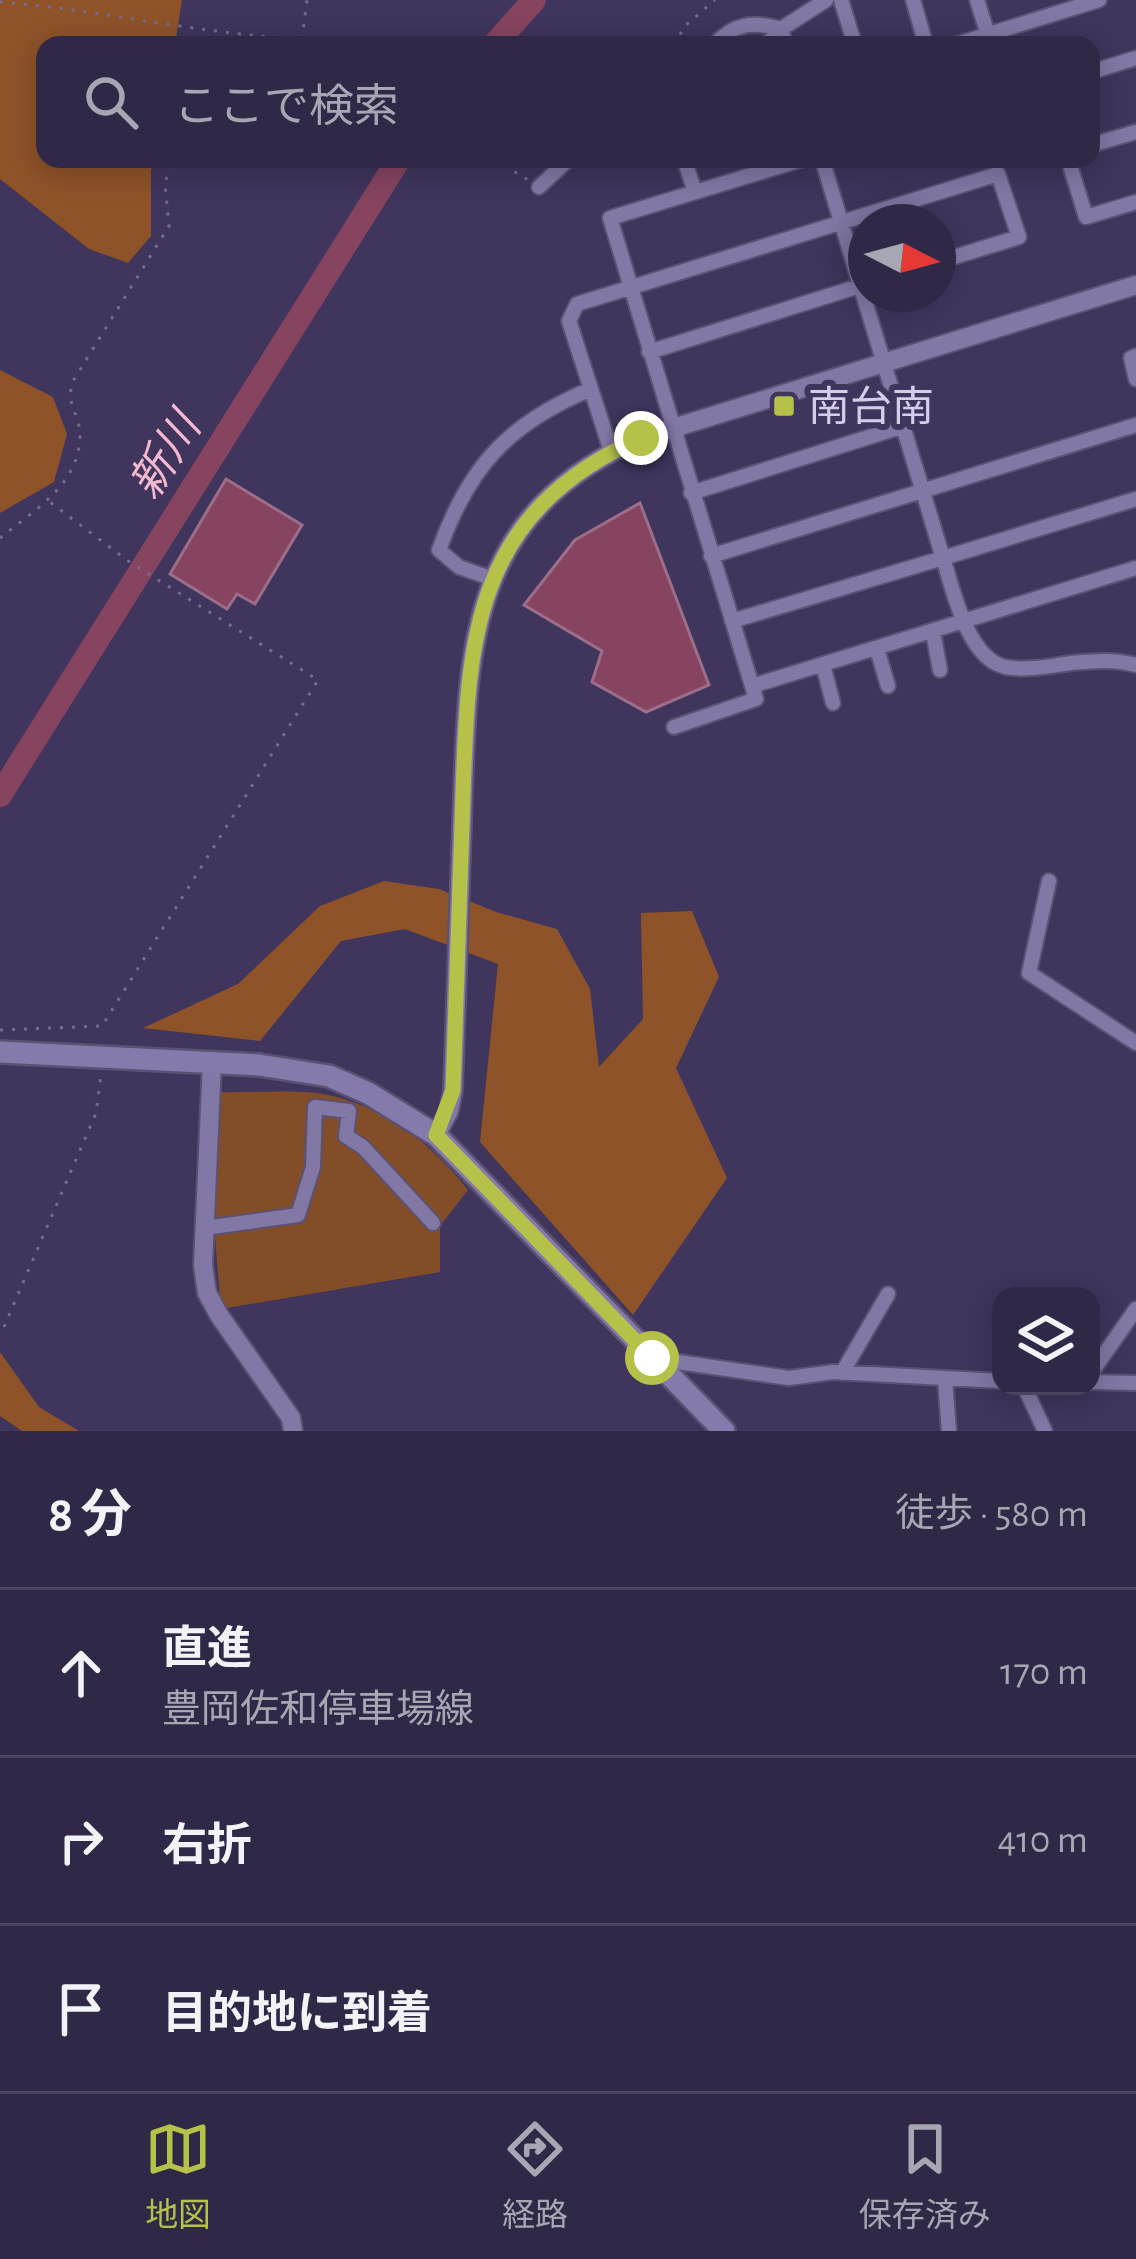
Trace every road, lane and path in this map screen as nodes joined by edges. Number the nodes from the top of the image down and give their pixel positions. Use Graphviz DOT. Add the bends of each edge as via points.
graph roads {
  1 [pos="307,0"];
  2 [pos="715,0"];
  3 [pos="826,0"];
  4 [pos="841,0"];
  5 [pos="913,0"];
  6 [pos="977,0"];
  7 [pos="1099,0"];
  8 [pos="0,2"];
  9 [pos="1053,7"];
  10 [pos="988,34"];
  11 [pos="266,36"];
  12 [pos="302,36"];
  13 [pos="679,36"];
  14 [pos="723,36"];
  15 [pos="781,36"];
  16 [pos="784,36"];
  17 [pos="852,36"];
  18 [pos="923,36"];
  19 [pos="982,36"];
  20 [pos="1136,58"];
  21 [pos="1100,69"];
  22 [pos="1136,132"];
  23 [pos="1100,143"];
  24 [pos="169,168"];
  25 [pos="508,168"];
  26 [pos="559,168"];
  27 [pos="687,168"];
  28 [pos="750,168"];
  29 [pos="825,168"];
  30 [pos="1071,168"];
  31 [pos="538,187"];
  32 [pos="695,192"];
  33 [pos="1136,202"];
  34 [pos="899,204"];
  35 [pos="848,219"];
  36 [pos="843,221"];
  37 [pos="848,236"];
  38 [pos="956,256"];
  39 [pos="1136,284"];
  40 [pos="629,286"];
  41 [pos="848,290"];
  42 [pos="871,312"];
  43 [pos="649,352"];
  44 [pos="1136,356"];
  45 [pos="885,362"];
  46 [pos="1136,379"];
  47 [pos="591,388"];
  48 [pos="904,425"];
  49 [pos="1136,425"];
  50 [pos="671,427"];
  51 [pos="611,452"];
  52 [pos="923,491"];
  53 [pos="691,493"];
  54 [pos="1136,499"];
  55 [pos="46,500"];
  56 [pos="0,538"];
  57 [pos="711,556"];
  58 [pos="943,558"];
  59 [pos="1136,568"];
  60 [pos="493,579"];
  61 [pos="732,621"];
  62 [pos="964,623"];
  63 [pos="933,632"];
  64 [pos="878,649"];
  65 [pos="824,665"];
  66 [pos="1136,665"];
  67 [pos="940,670"];
  68 [pos="752,686"];
  69 [pos="888,686"];
  70 [pos="833,703"];
  71 [pos="674,727"];
  72 [pos="1048,880"];
  73 [pos="102,1026"];
  74 [pos="0,1030"];
  75 [pos="106,1038"];
  76 [pos="1136,1043"];
  77 [pos="0,1052"];
  78 [pos="212,1062"];
  79 [pos="102,1068"];
  80 [pos="436,1135"];
  81 [pos="433,1223"];
  82 [pos="205,1228"];
  83 [pos="888,1294"];
  84 [pos="1136,1309"];
  85 [pos="4,1327"];
  86 [pos="652,1358"];
  87 [pos="1100,1364"];
  88 [pos="842,1373"];
  89 [pos="945,1379"];
  90 [pos="1100,1379"];
  91 [pos="992,1381"];
  92 [pos="1136,1383"];
  93 [pos="1028,1395"];
  94 [pos="292,1431"];
  95 [pos="724,1431"];
  96 [pos="950,1431"];
  97 [pos="1045,1431"];
  1 -- 12 [label="path"];
  2 -- 13 [label="path"];
  3 -- 16 [label="street"];
  4 -- 17 [label="street"];
  5 -- 18 [label="street"];
  6 -- 10 [label="street"];
  7 -- 9 [label="street"];
  8 -- 11 [label="path"];
  9 -- 10 [label="street"];
  10 -- 19 [label="street"];
  14 -- 15 [label="street" via="759,23"];
  20 -- 21 [label="street"];
  22 -- 23 [label="street"];
  24 -- 55 [label="path" via="169,226 73,381 76,466"];
  25 -- 31 [label="path"];
  26 -- 31 [label="street"];
  27 -- 32 [label="street"];
  28 -- 32 [label="street"];
  29 -- 36 [label="street"];
  30 -- 33 [label="street" via="1086,217"];
  32 -- 40 [label="street" via="610,218"];
  34 -- 38 [label="street" via="998,174 1019,237"];
  35 -- 36 [label="street"];
  36 -- 37 [label="street"];
  36 -- 40 [label="street"];
  39 -- 45 [label="street"];
  40 -- 43 [label="street"];
  40 -- 47 [label="street" via="578,304 569,321"];
  41 -- 43 [label="street"];
  42 -- 45 [label="street"];
  43 -- 50 [label="street"];
  44 -- 46 [label="street"];
  45 -- 48 [label="street"];
  45 -- 50 [label="street"];
  47 -- 51 [label="street"];
  47 -- 60 [label="street" via="544,408 509,435 454,509 439,550"];
  48 -- 52 [label="street"];
  48 -- 53 [label="street"];
  49 -- 52 [label="street"];
  50 -- 51 [label="street"];
  50 -- 53 [label="street"];
  51 -- 60 [label="street" via="553,492"];
  52 -- 57 [label="street"];
  52 -- 58 [label="street"];
  53 -- 57 [label="street"];
  54 -- 58 [label="street"];
  55 -- 56 [label="path"];
  55 -- 73 [label="path" via="318,680"];
  57 -- 61 [label="street"];
  58 -- 61 [label="street"];
  58 -- 62 [label="street"];
  59 -- 62 [label="street"];
  60 -- 80 [label="street" via="467,684 453,1090"];
  61 -- 68 [label="street"];
  62 -- 63 [label="street"];
  62 -- 66 [label="street" via="1000,667"];
  63 -- 64 [label="street"];
  63 -- 67 [label="street"];
  64 -- 65 [label="street"];
  64 -- 69 [label="street"];
  65 -- 68 [label="street"];
  65 -- 70 [label="street"];
  68 -- 71 [label="street" via="756,699"];
  72 -- 76 [label="street" via="1029,974"];
  73 -- 74 [label="path"];
  73 -- 75 [label="path"];
  77 -- 78 [label="main road"];
  78 -- 80 [label="main road" via="328,1076"];
  78 -- 82 [label="street"];
  79 -- 85 [label="path" via="96,1112"];
  80 -- 86 [label="main road"];
  81 -- 82 [label="street" via="346,1136 349,1111 315,1107 313,1167 298,1215"];
  82 -- 94 [label="street" via="207,1293"];
  83 -- 88 [label="street"];
  84 -- 87 [label="street"];
  86 -- 88 [label="street" via="789,1378"];
  86 -- 95 [label="main road"];
  88 -- 89 [label="street"];
  89 -- 91 [label="street"];
  89 -- 96 [label="street"];
  90 -- 92 [label="street"];
  93 -- 97 [label="street"];
}
